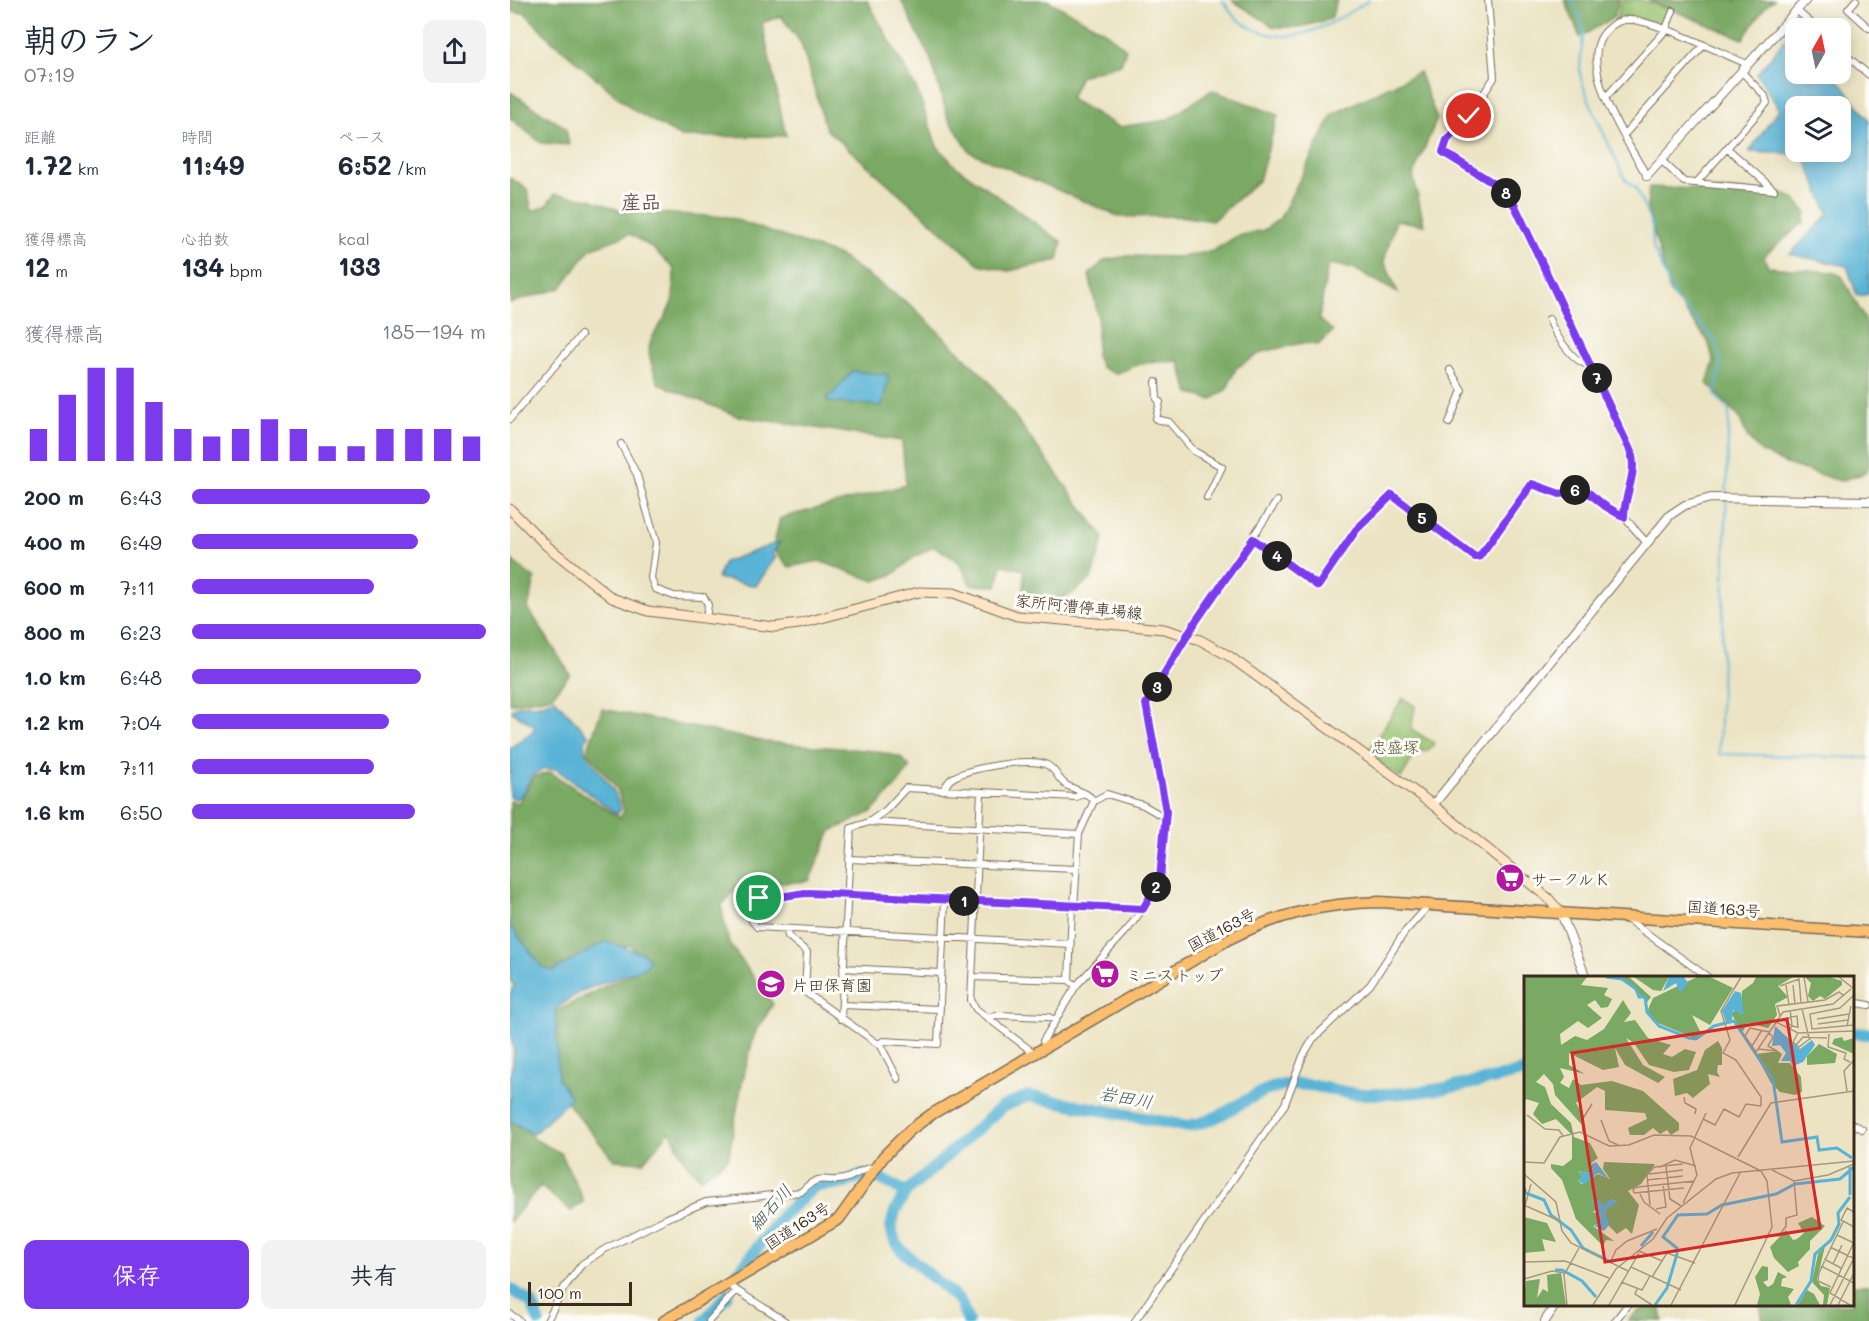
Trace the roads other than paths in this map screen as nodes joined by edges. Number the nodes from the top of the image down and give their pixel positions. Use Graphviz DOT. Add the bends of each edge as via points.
graph roads {
  1 [pos="1488,0"];
  2 [pos="1806,0"];
  3 [pos="1856,0"];
  4 [pos="1796,10"];
  5 [pos="1673,11"];
  6 [pos="1805,18"];
  7 [pos="1869,28"];
  8 [pos="1665,31"];
  9 [pos="1703,46"];
  10 [pos="1851,59"];
  11 [pos="1747,64"];
  12 [pos="1741,71"];
  13 [pos="1869,75"];
  14 [pos="1606,97"];
  15 [pos="1624,135"];
  16 [pos="1727,148"];
  17 [pos="1661,160"];
  18 [pos="1647,176"];
  19 [pos="1698,182"];
  20 [pos="1549,319"];
  21 [pos="581,335"];
  22 [pos="1591,365"];
  23 [pos="1450,370"];
  24 [pos="1156,382"];
  25 [pos="510,419"];
  26 [pos="1449,423"];
  27 [pos="621,444"];
  28 [pos="1207,498"];
  29 [pos="1277,501"];
  30 [pos="1869,501"];
  31 [pos="510,509"];
  32 [pos="1624,517"];
  33 [pos="1253,539"];
  34 [pos="1646,542"];
  35 [pos="706,618"];
  36 [pos="1189,635"];
  37 [pos="943,790"];
  38 [pos="981,792"];
  39 [pos="1084,793"];
  40 [pos="1094,801"];
  41 [pos="1433,805"];
  42 [pos="1166,818"];
  43 [pos="869,822"];
  44 [pos="980,829"];
  45 [pos="1080,834"];
  46 [pos="849,859"];
  47 [pos="978,865"];
  48 [pos="1076,869"];
  49 [pos="847,895"];
  50 [pos="945,900"];
  51 [pos="976,902"];
  52 [pos="1429,905"];
  53 [pos="1073,907"];
  54 [pos="1143,909"];
  55 [pos="1561,913"];
  56 [pos="1622,916"];
  57 [pos="786,929"];
  58 [pos="845,932"];
  59 [pos="1869,932"];
  60 [pos="943,937"];
  61 [pos="974,939"];
  62 [pos="1070,944"];
  63 [pos="843,968"];
  64 [pos="941,973"];
  65 [pos="1585,976"];
  66 [pos="1706,976"];
  67 [pos="972,977"];
  68 [pos="1069,981"];
  69 [pos="1076,986"];
  70 [pos="1854,1002"];
  71 [pos="842,1005"];
  72 [pos="1869,1005"];
  73 [pos="940,1009"];
  74 [pos="988,1018"];
  75 [pos="841,1019"];
  76 [pos="1056,1020"];
  77 [pos="879,1044"];
  78 [pos="1045,1047"];
  79 [pos="1034,1053"];
  80 [pos="898,1079"];
  81 [pos="1854,1125"];
  82 [pos="1862,1129"];
  83 [pos="874,1169"];
  84 [pos="732,1288"];
  85 [pos="1555,1306"];
  86 [pos="1627,1306"];
  87 [pos="510,1314"];
  88 [pos="1548,1320"];
  89 [pos="520,1321"];
  90 [pos="547,1321"];
  91 [pos="664,1321"];
  92 [pos="709,1321"];
  93 [pos="785,1321"];
  94 [pos="1135,1321"];
  95 [pos="1615,1321"];
  1 -- 22 [label="street" via="1494,78 1469,116 1447,140 1443,152 1509,196"];
  2 -- 4 [label="street"];
  3 -- 7 [label="street" via="1848,9"];
  4 -- 6 [label="street"];
  4 -- 11 [label="street"];
  5 -- 8 [label="street"];
  8 -- 9 [label="street"];
  8 -- 14 [label="street"];
  8 -- 14 [label="street" via="1632,20 1622,20 1608,29 1599,40 1596,64"];
  9 -- 11 [label="street"];
  9 -- 15 [label="street"];
  10 -- 13 [label="street"];
  11 -- 12 [label="street"];
  12 -- 16 [label="street" via="1765,96 1767,104"];
  12 -- 17 [label="street"];
  14 -- 15 [label="street"];
  15 -- 18 [label="street"];
  16 -- 19 [label="street"];
  16 -- 19 [label="street" via="1774,190"];
  17 -- 18 [label="street"];
  17 -- 19 [label="street" via="1684,182"];
  20 -- 22 [label="street" via="1566,348"];
  21 -- 25 [label="street"];
  22 -- 32 [label="street" via="1634,463 1624,500"];
  23 -- 26 [label="street" via="1462,390"];
  24 -- 28 [label="street" via="1160,405 1156,419 1169,422 1194,451 1222,467"];
  27 -- 35 [label="street" via="637,475 656,543 653,584 665,594 704,597 708,605"];
  29 -- 33 [label="street"];
  30 -- 34 [label="street" via="1700,500 1670,514"];
  31 -- 35 [label="main road, 家所阿漕停車場線" via="555,553 612,598 648,611"];
  32 -- 33 [label="street" via="1584,489 1560,494 1532,484 1479,557 1475,557 1392,495 1356,530 1318,586"];
  32 -- 34 [label="street"];
  33 -- 36 [label="street"];
  34 -- 41 [label="street"];
  35 -- 36 [label="main road, 家所阿漕停車場線" via="786,626 919,592 937,591 964,595 1017,616 1119,624"];
  36 -- 41 [label="main road, 家所阿漕停車場線" via="1229,656"];
  36 -- 42 [label="street" via="1146,704"];
  37 -- 38 [label="street"];
  37 -- 39 [label="street" via="960,775 1026,762 1048,765 1063,783"];
  37 -- 43 [label="street" via="906,788 891,806"];
  38 -- 39 [label="street" via="1076,797"];
  38 -- 44 [label="street"];
  39 -- 40 [label="street"];
  40 -- 42 [label="street" via="1107,794 1143,805"];
  40 -- 45 [label="street"];
  41 -- 55 [label="main road, 家所阿漕停車場線" via="1548,898"];
  42 -- 54 [label="street" via="1160,879"];
  43 -- 44 [label="street"];
  43 -- 46 [label="street" via="851,828"];
  44 -- 45 [label="street"];
  44 -- 47 [label="street"];
  45 -- 48 [label="street"];
  46 -- 47 [label="street"];
  46 -- 49 [label="street"];
  47 -- 48 [label="street"];
  47 -- 51 [label="street"];
  48 -- 53 [label="street"];
  49 -- 50 [label="street"];
  49 -- 57 [label="street" via="788,894 753,902 752,921 757,927"];
  49 -- 58 [label="street"];
  50 -- 51 [label="street"];
  50 -- 60 [label="street"];
  51 -- 53 [label="street"];
  51 -- 61 [label="street"];
  52 -- 55 [label="highway, 国道163号"];
  52 -- 78 [label="highway, 国道163号" via="1339,904 1273,919 1229,939"];
  52 -- 94 [label="street" via="1398,941 1370,985 1313,1039 1288,1096"];
  53 -- 54 [label="street"];
  53 -- 62 [label="street"];
  54 -- 69 [label="street"];
  55 -- 56 [label="highway, 国道163号"];
  55 -- 65 [label="street"];
  56 -- 59 [label="highway, 国道163号"];
  56 -- 66 [label="street"];
  57 -- 58 [label="street"];
  57 -- 75 [label="street" via="788,936 807,952 805,992"];
  58 -- 60 [label="street"];
  58 -- 63 [label="street"];
  60 -- 61 [label="street"];
  60 -- 64 [label="street"];
  61 -- 62 [label="street"];
  61 -- 67 [label="street"];
  62 -- 68 [label="street"];
  63 -- 64 [label="street"];
  63 -- 71 [label="street"];
  64 -- 73 [label="street"];
  67 -- 68 [label="street"];
  67 -- 74 [label="street" via="972,1005"];
  68 -- 69 [label="street"];
  69 -- 76 [label="street"];
  70 -- 72 [label="street"];
  71 -- 73 [label="street"];
  71 -- 75 [label="street"];
  73 -- 77 [label="street" via="938,1044"];
  74 -- 76 [label="street" via="996,1014"];
  74 -- 79 [label="street"];
  75 -- 77 [label="street"];
  76 -- 78 [label="street" via="1043,1041"];
  77 -- 80 [label="street"];
  78 -- 79 [label="highway, 国道163号"];
  79 -- 83 [label="highway, 国道163号" via="932,1114 910,1130"];
  81 -- 82 [label="street"];
  83 -- 84 [label="highway, 国道163号" via="839,1219"];
  83 -- 90 [label="street" via="864,1168 844,1179 816,1180 801,1192 714,1200 667,1218 586,1260 564,1288"];
  84 -- 91 [label="highway, 国道163号"];
  84 -- 92 [label="street"];
  84 -- 93 [label="street"];
  85 -- 88 [label="street"];
  86 -- 95 [label="street"];
  87 -- 89 [label="street"];
}
